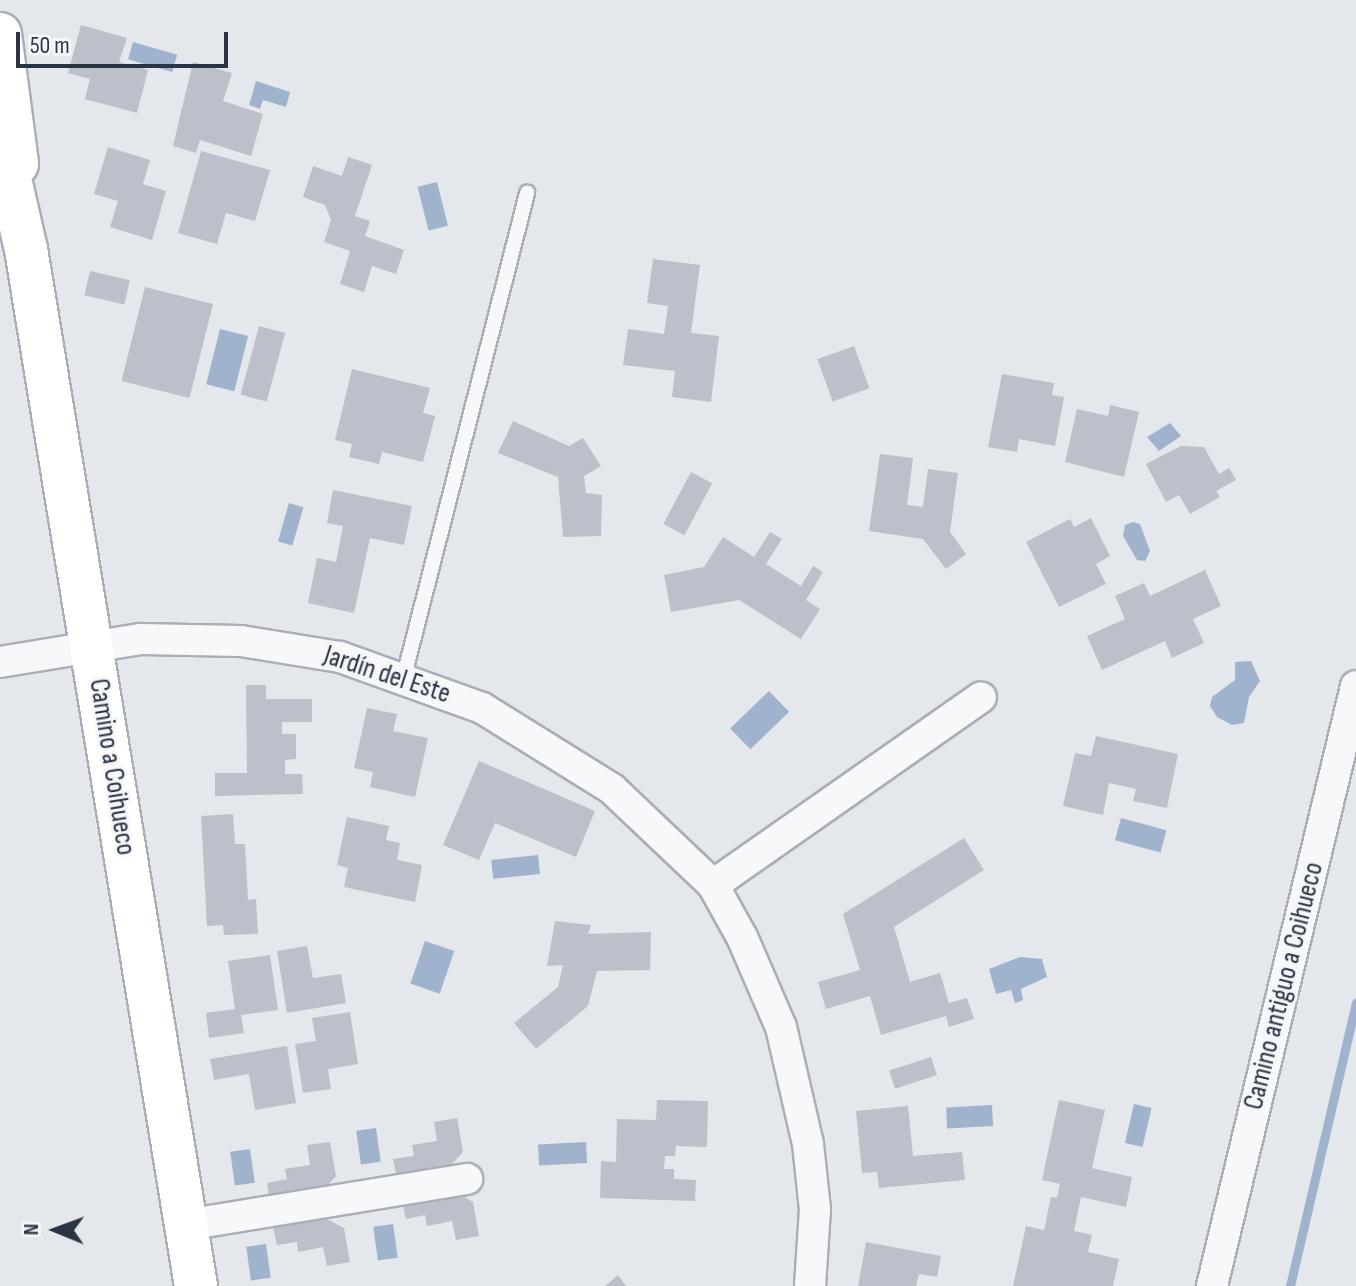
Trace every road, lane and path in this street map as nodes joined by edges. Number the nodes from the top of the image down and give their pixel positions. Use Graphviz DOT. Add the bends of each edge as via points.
graph roads {
  1 [pos="0,34"];
  2 [pos="0,135"];
  3 [pos="527,192"];
  4 [pos="26,249"];
  5 [pos="91,643"];
  6 [pos="0,662"];
  7 [pos="404,676"];
  8 [pos="1356,686"];
  9 [pos="981,697"];
  10 [pos="713,885"];
  11 [pos="467,1179"];
  12 [pos="186,1225"];
  13 [pos="196,1286"];
  14 [pos="810,1286"];
  15 [pos="1212,1286"];
  1 -- 4 [label="main road, Camino a Coihueco"];
  2 -- 4 [label="main road, Camino a Coihueco"];
  3 -- 7 [label="lane"];
  4 -- 5 [label="main road, Camino a Coihueco"];
  5 -- 6 [label="street, Jardín del Este"];
  5 -- 7 [label="street, Jardín del Este" via="241,641 340,657"];
  5 -- 12 [label="main road, Camino a Coihueco"];
  7 -- 10 [label="street, Jardín del Este" via="482,708 571,759 651,822"];
  8 -- 15 [label="street, Camino antiguo a Coihueco"];
  9 -- 10 [label="street"];
  10 -- 14 [label="street, Jardín del Este" via="781,1027 814,1196"];
  11 -- 12 [label="street"];
  12 -- 13 [label="main road, Camino a Coihueco"];
}
